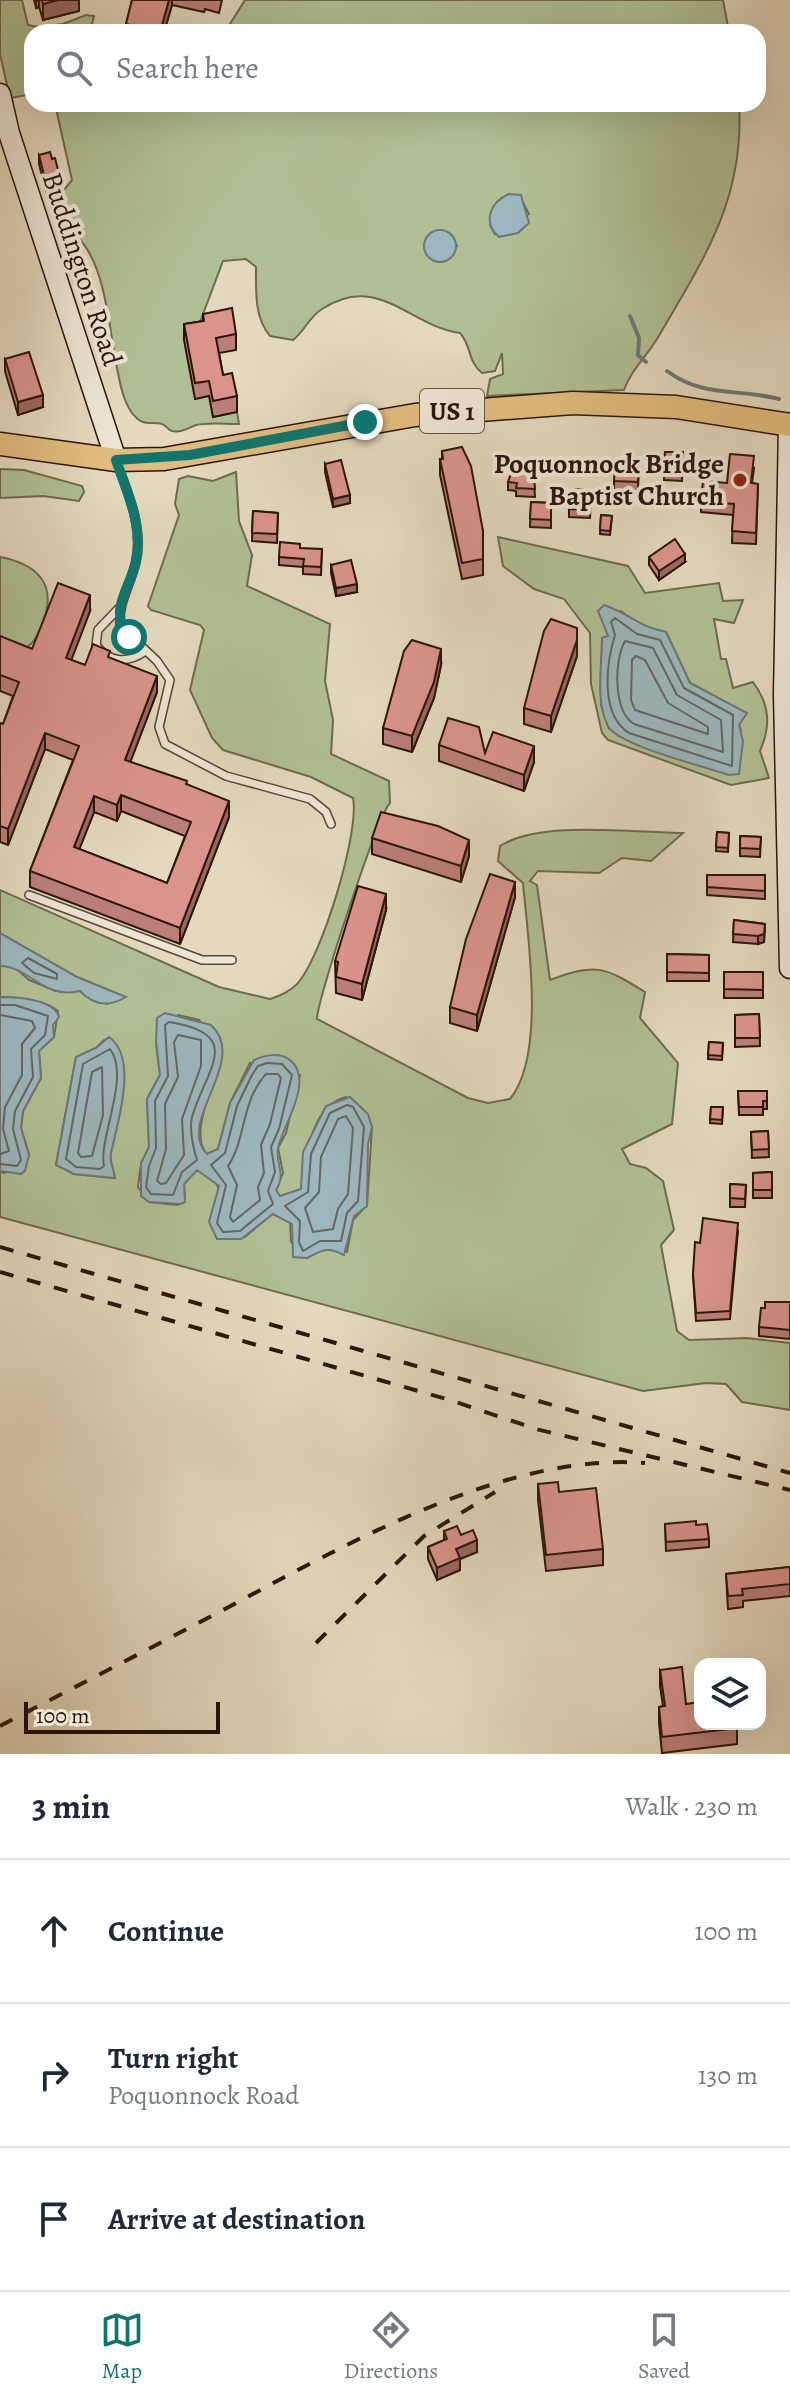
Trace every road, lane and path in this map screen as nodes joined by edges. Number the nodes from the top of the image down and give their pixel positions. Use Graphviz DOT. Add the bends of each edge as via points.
graph roads {
  1 [pos="0,94"];
  2 [pos="789,425"];
  3 [pos="0,444"];
  4 [pos="116,460"];
  5 [pos="119,608"];
  6 [pos="144,652"];
  7 [pos="331,824"];
  8 [pos="29,895"];
  9 [pos="232,960"];
  10 [pos="790,968"];
  1 -- 4 [label="main road, Buddington Road"];
  2 -- 4 [label="main road, US 1" via="634,403 512,406 353,424 190,455"];
  2 -- 10 [label="main road" via="784,695"];
  3 -- 4 [label="main road, US 1"];
  4 -- 5 [label="lane" via="138,536 137,558"];
  5 -- 6 [label="lane" via="120,626"];
  5 -- 6 [label="lane" via="98,630 98,649 121,660"];
  6 -- 7 [label="lane" via="170,680 159,727 165,744 226,776 310,799"];
  8 -- 9 [label="lane" via="202,960"];
}
